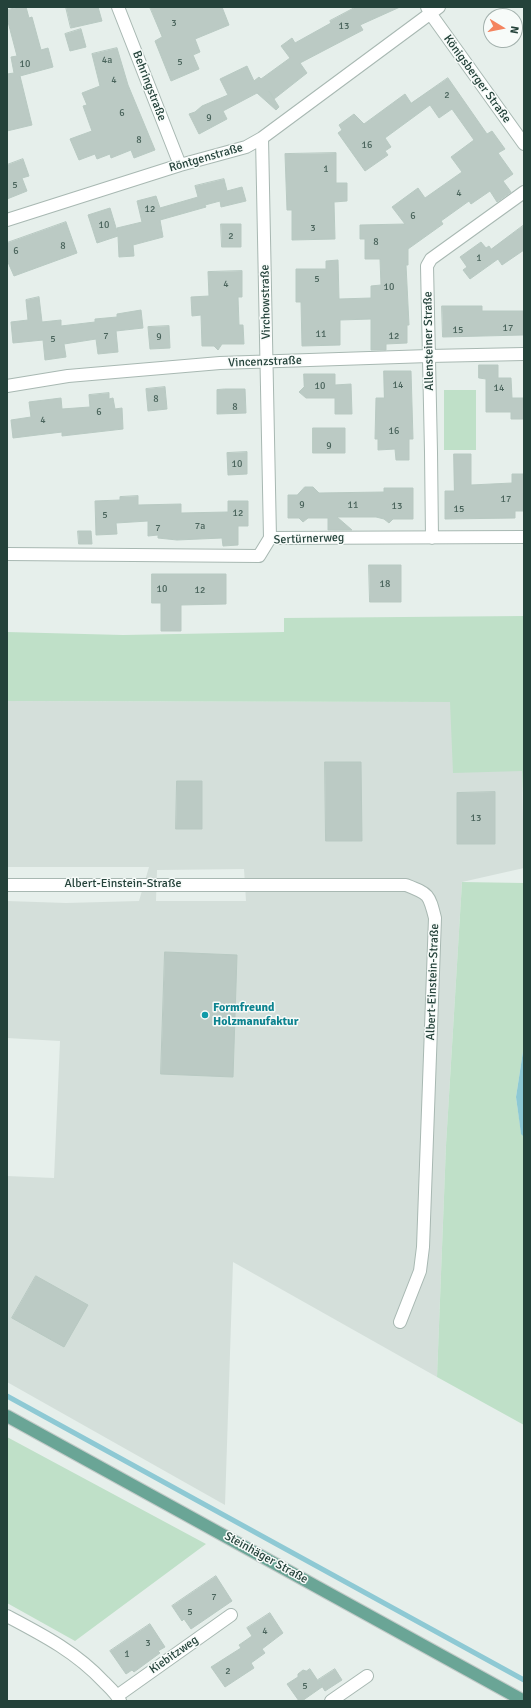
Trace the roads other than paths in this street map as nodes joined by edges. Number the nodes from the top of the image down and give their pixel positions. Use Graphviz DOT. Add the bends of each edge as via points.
graph roads {
  1 [pos="118,7"];
  2 [pos="432,9"];
  3 [pos="262,138"];
  4 [pos="524,144"];
  5 [pos="180,165"];
  6 [pos="524,192"];
  7 [pos="7,220"];
  8 [pos="524,354"];
  9 [pos="429,356"];
  10 [pos="267,362"];
  11 [pos="7,386"];
  12 [pos="524,537"];
  13 [pos="270,538"];
  14 [pos="432,538"];
  15 [pos="7,554"];
  16 [pos="7,885"];
  17 [pos="400,1322"];
  18 [pos="7,1416"];
  19 [pos="231,1615"];
  20 [pos="7,1616"];
  21 [pos="367,1676"];
  22 [pos="118,1698"];
  23 [pos="332,1701"];
  24 [pos="524,1701"];
  1 -- 5 [label="street, Behringstraße"];
  2 -- 3 [label="street, Röntgenstraße"];
  2 -- 4 [label="street, Königsberger Straße"];
  3 -- 5 [label="street, Röntgenstraße" via="246,147"];
  3 -- 10 [label="street, Virchowstraße"];
  5 -- 7 [label="street, Röntgenstraße"];
  6 -- 9 [label="street, Allensteiner Straße" via="431,259 427,266"];
  8 -- 9 [label="street, Vincenzstraße"];
  9 -- 10 [label="street, Vincenzstraße"];
  9 -- 14 [label="street, Allensteiner Straße"];
  10 -- 11 [label="street, Vincenzstraße" via="220,363 68,376"];
  10 -- 13 [label="street, Virchowstraße"];
  12 -- 14 [label="street, Sertürnerweg"];
  13 -- 14 [label="street, Sertürnerweg"];
  13 -- 15 [label="street, Sertürnerweg" via="259,556"];
  16 -- 17 [label="street, Albert-Einstein-Straße" via="406,885 425,892 431,900 435,918 424,1247 420,1271"];
  18 -- 24 [label="main road, Steinhäger Straße"];
  19 -- 22 [label="street, Kiebitzweg"];
  20 -- 22 [label="street" via="74,1655 95,1672"];
  21 -- 23 [label="street"];
}
